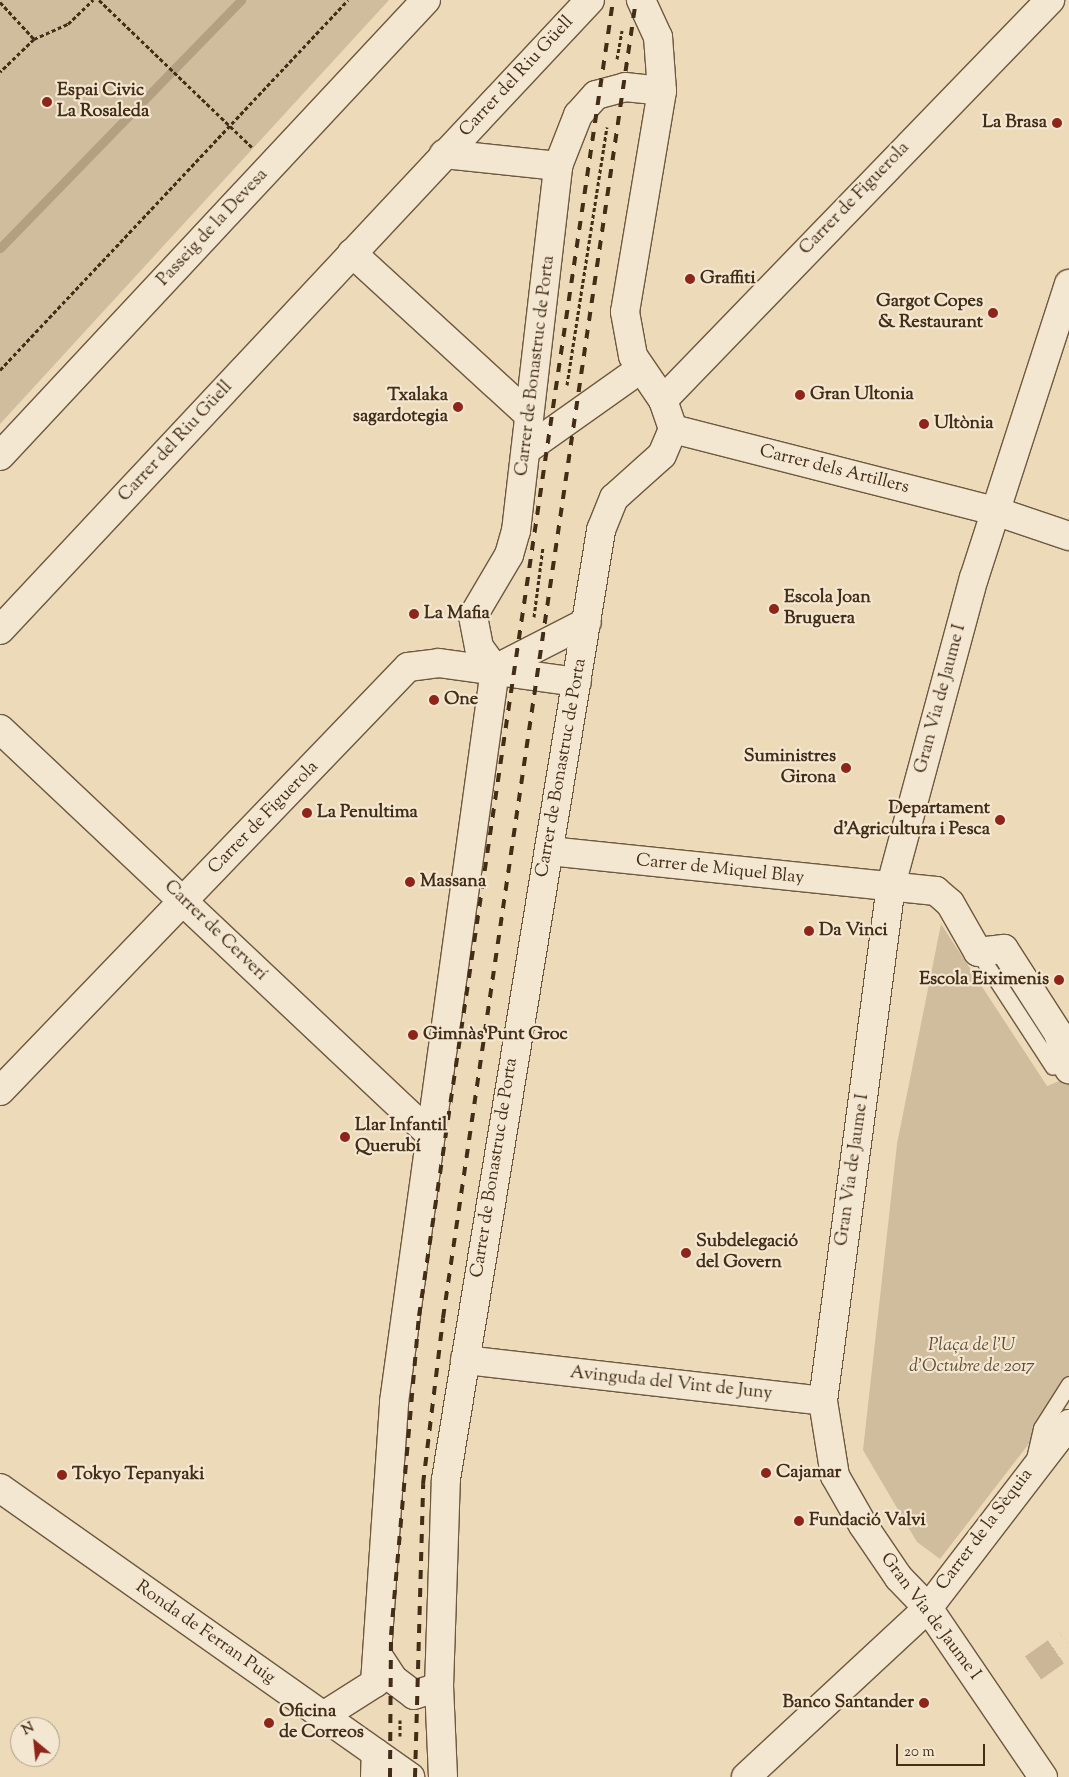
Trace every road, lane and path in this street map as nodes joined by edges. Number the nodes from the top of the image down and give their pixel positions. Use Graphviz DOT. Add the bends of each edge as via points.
graph roads {
  1 [pos="92,0"];
  2 [pos="99,0"];
  3 [pos="348,0"];
  4 [pos="426,0"];
  5 [pos="590,0"];
  6 [pos="641,0"];
  7 [pos="1050,0"];
  8 [pos="0,2"];
  9 [pos="622,27"];
  10 [pos="34,39"];
  11 [pos="0,72"];
  12 [pos="613,90"];
  13 [pos="662,91"];
  14 [pos="229,126"];
  15 [pos="253,148"];
  16 [pos="444,154"];
  17 [pos="558,166"];
  18 [pos="352,253"];
  19 [pos="1069,284"];
  20 [pos="0,370"];
  21 [pos="639,370"];
  22 [pos="663,400"];
  23 [pos="528,414"];
  24 [pos="560,425"];
  25 [pos="673,429"];
  26 [pos="526,450"];
  27 [pos="0,456"];
  28 [pos="995,511"];
  29 [pos="1069,536"];
  30 [pos="587,622"];
  31 [pos="0,630"];
  32 [pos="495,669"];
  33 [pos="577,682"];
  34 [pos="0,729"];
  35 [pos="549,851"];
  36 [pos="891,884"];
  37 [pos="184,901"];
  38 [pos="1065,1067"];
  39 [pos="0,1090"];
  40 [pos="430,1134"];
  41 [pos="465,1360"];
  42 [pos="1069,1384"];
  43 [pos="823,1401"];
  44 [pos="1069,1424"];
  45 [pos="1032,1467"];
  46 [pos="0,1488"];
  47 [pos="928,1608"];
  48 [pos="378,1654"];
  49 [pos="439,1687"];
  50 [pos="323,1716"];
  51 [pos="376,1765"];
  52 [pos="410,1777"];
  53 [pos="443,1777"];
  54 [pos="746,1777"];
  55 [pos="1043,1777"];
  1 -- 10 [label="path" via="68,24"];
  2 -- 14 [label="path"];
  3 -- 14 [label="path"];
  4 -- 27 [label="street, Passeig de la Devesa"];
  5 -- 16 [label="street, Carrer del Riu Güell"];
  6 -- 13 [label="street" via="658,37"];
  7 -- 22 [label="street, Carrer de Figuerola"];
  8 -- 10 [label="path"];
  9 -- 12 [label="path"];
  10 -- 11 [label="path"];
  12 -- 13 [label="street, Carrer de Bonastruc de Porta" via="625,87"];
  12 -- 17 [label="street, Carrer de Bonastruc de Porta" via="596,95 578,115"];
  12 -- 24 [label="path"];
  13 -- 21 [label="street" via="624,312"];
  14 -- 15 [label="path"];
  14 -- 20 [label="path"];
  16 -- 17 [label="street, Carrer del Riu Güell"];
  16 -- 18 [label="street, Carrer del Riu Güell"];
  17 -- 23 [label="street, Carrer de Bonastruc de Porta"];
  18 -- 23 [label="street"];
  18 -- 31 [label="street, Carrer del Riu Güell"];
  19 -- 28 [label="street, Gran Via de Jaume I"];
  21 -- 22 [label="street"];
  21 -- 24 [label="street"];
  22 -- 25 [label="street"];
  23 -- 26 [label="street, Carrer de Bonastruc de Porta"];
  24 -- 26 [label="street"];
  25 -- 28 [label="street, Carrer dels Artillers"];
  25 -- 30 [label="street, Carrer de Bonastruc de Porta" via="662,455 624,486 606,514"];
  26 -- 32 [label="street, Carrer de Bonastruc de Porta" via="509,555 473,616 479,648"];
  28 -- 29 [label="street"];
  28 -- 36 [label="street, Gran Via de Jaume I"];
  30 -- 32 [label="street, Carrer de Bonastruc de Porta"];
  30 -- 33 [label="street, Carrer de Bonastruc de Porta"];
  32 -- 33 [label="street, Carrer de Figuerola"];
  32 -- 37 [label="street, Carrer de Figuerola" via="439,663 408,667"];
  32 -- 40 [label="street"];
  33 -- 35 [label="street, Carrer de Bonastruc de Porta"];
  34 -- 37 [label="street, Carrer de Cerverí"];
  35 -- 36 [label="street, Carrer de Miquel Blay" via="801,879"];
  35 -- 41 [label="street, Carrer de Bonastruc de Porta"];
  36 -- 38 [label="street, Carrer de Miquel Blay" via="936,891 950,903 978,952 1004,949 1058,1033"];
  36 -- 43 [label="street, Gran Via de Jaume I"];
  37 -- 39 [label="street, Carrer de Figuerola"];
  37 -- 40 [label="street, Carrer de Cerverí"];
  40 -- 48 [label="street" via="394,1402"];
  41 -- 43 [label="street, Avinguda del Vint de Juny"];
  41 -- 49 [label="street, Carrer de Bonastruc de Porta" via="446,1479"];
  42 -- 45 [label="lane" via="1041,1428"];
  43 -- 47 [label="street, Gran Via de Jaume I" via="835,1476 899,1578"];
  44 -- 45 [label="street, Carrer de la Sèquia"];
  45 -- 47 [label="street, Carrer de la Sèquia"];
  46 -- 50 [label="street, Ronda de Ferran Puig"];
  47 -- 54 [label="street, Carrer de la Sèquia"];
  47 -- 55 [label="street, Gran Via de Jaume I"];
  48 -- 49 [label="street" via="393,1679 414,1695"];
  48 -- 50 [label="street" via="375,1683"];
  49 -- 53 [label="street, Carrer de Bonastruc de Porta"];
  50 -- 51 [label="street, Ronda de Ferran Puig"];
  51 -- 52 [label="street, Ronda de Ferran Puig"];
}
